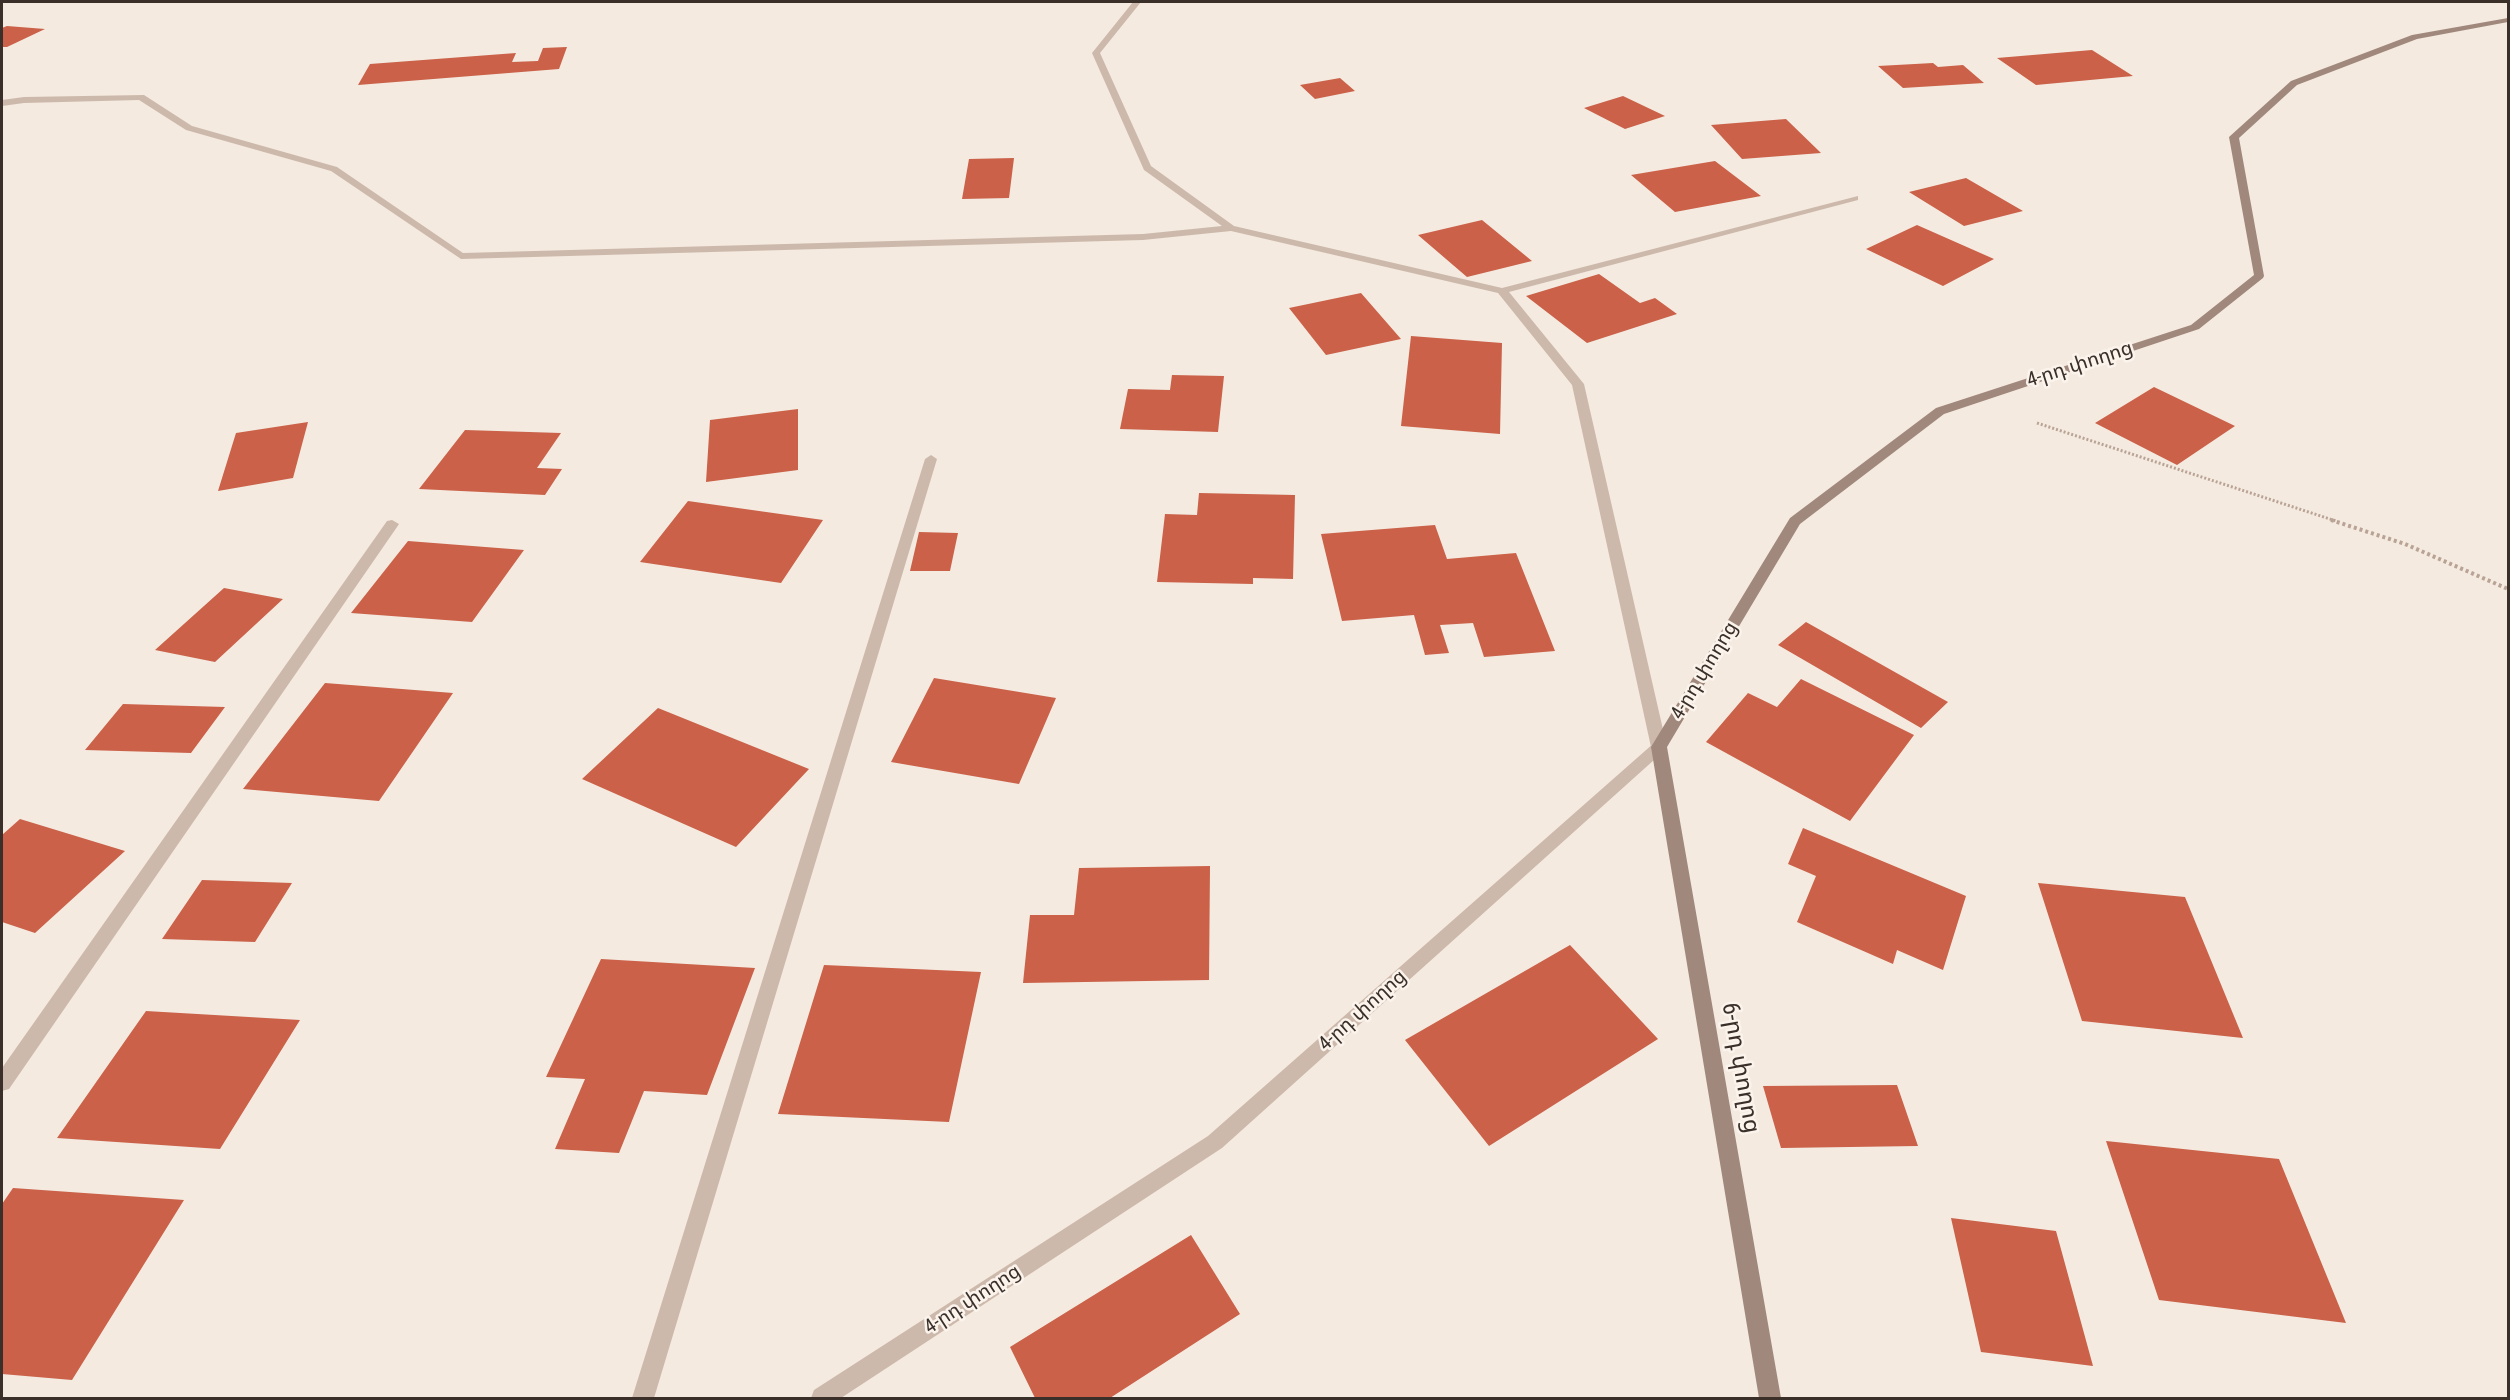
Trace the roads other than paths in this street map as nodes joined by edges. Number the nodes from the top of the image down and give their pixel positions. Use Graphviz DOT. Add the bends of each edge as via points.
graph roads {
  1 [pos="1137,2"];
  2 [pos="2508,20"];
  3 [pos="2,103"];
  4 [pos="1855,198"];
  5 [pos="1231,228"];
  6 [pos="1502,291"];
  7 [pos="931,459"];
  8 [pos="392,524"];
  9 [pos="1659,747"];
  10 [pos="2,1083"];
  11 [pos="643,1398"];
  12 [pos="822,1398"];
  13 [pos="1770,1398"];
  1 -- 5 [label="street" via="1096,52 1147,168"];
  2 -- 9 [label="street, 4-րդ փողոց" via="2415,37 2294,84 2234,137 2259,276 2195,327 1940,411 1795,521"];
  3 -- 5 [label="street" via="141,97 189,128 334,169 461,256 1143,237"];
  4 -- 6 [label="street"];
  5 -- 6 [label="street"];
  6 -- 9 [label="street" via="1578,384"];
  7 -- 11 [label="street"];
  8 -- 10 [label="street"];
  9 -- 12 [label="street, 4-րդ փողոց" via="1215,1143"];
  9 -- 13 [label="street, 6-րդ փողոց"];
}
